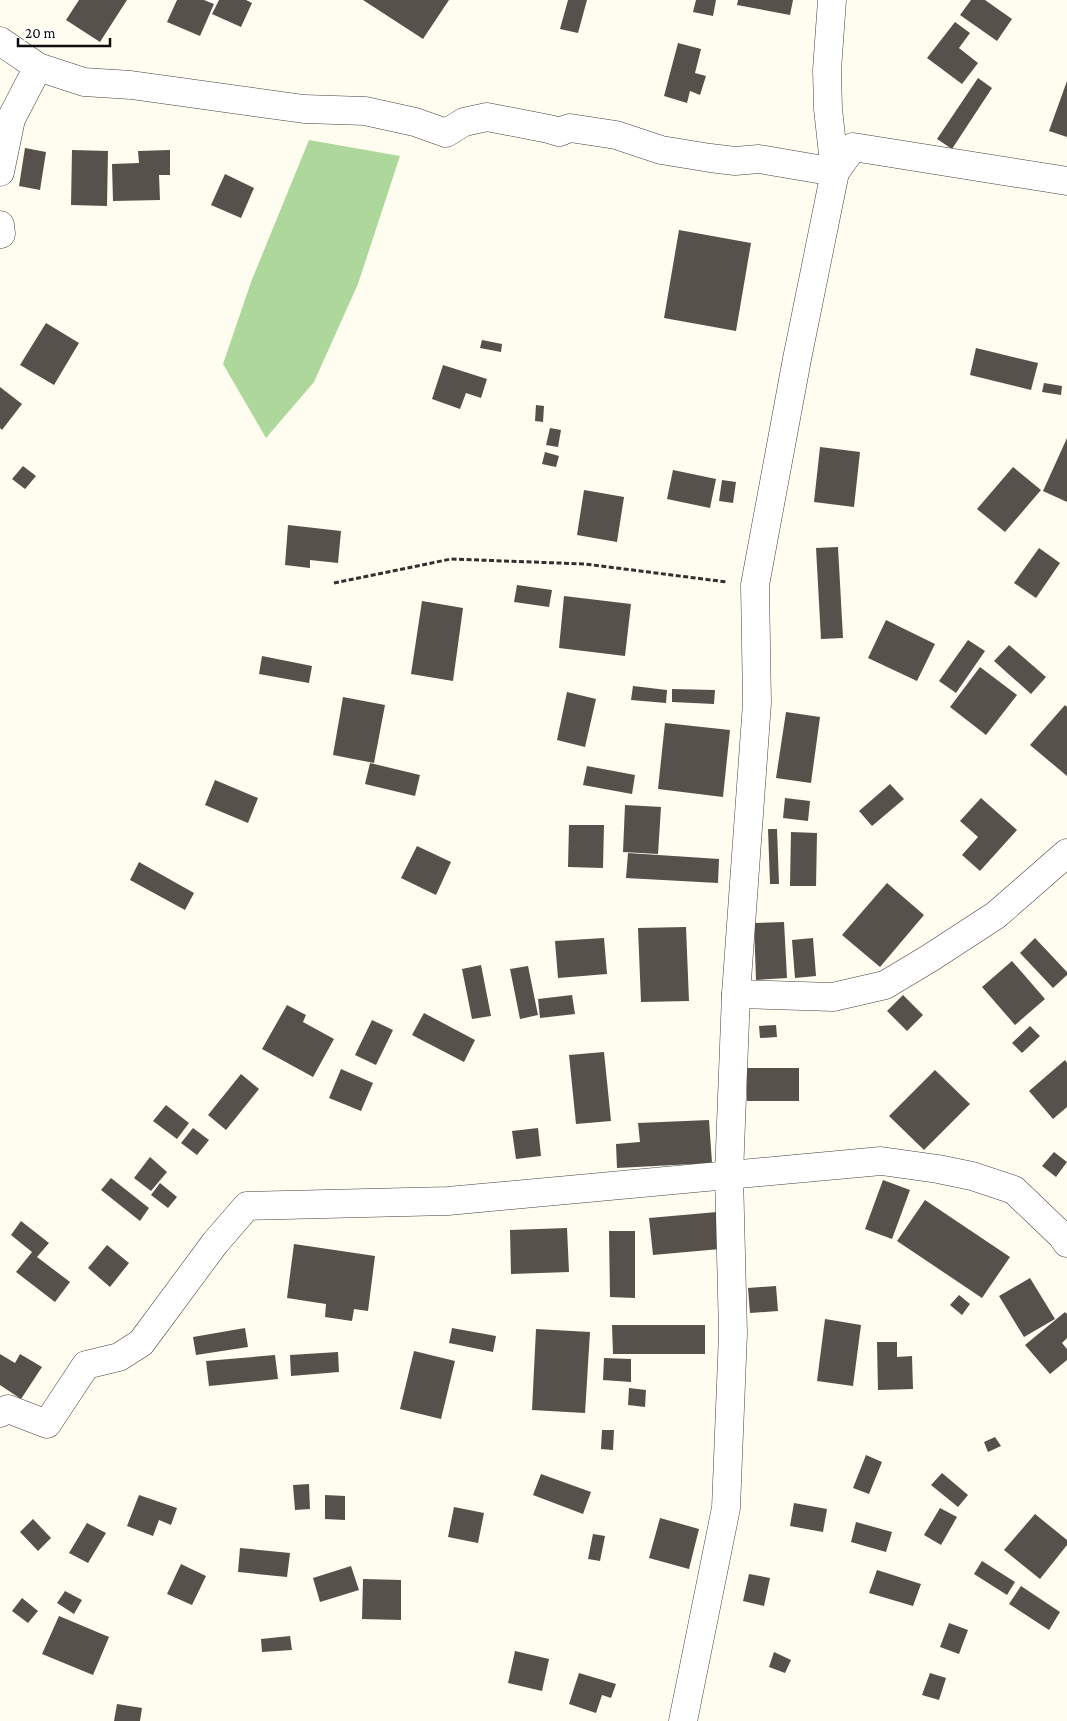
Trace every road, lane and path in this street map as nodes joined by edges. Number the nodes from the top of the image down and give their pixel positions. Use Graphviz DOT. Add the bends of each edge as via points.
graph roads {
  1 [pos="832,0"];
  2 [pos="0,41"];
  3 [pos="38,67"];
  4 [pos="0,172"];
  5 [pos="834,172"];
  6 [pos="1067,181"];
  7 [pos="334,583"];
  8 [pos="754,585"];
  9 [pos="1067,853"];
  10 [pos="736,994"];
  11 [pos="729,1176"];
  12 [pos="1067,1243"];
  13 [pos="0,1413"];
  14 [pos="683,1721"];
  1 -- 5 [label="street" via="827,70"];
  2 -- 3 [label="street"];
  3 -- 4 [label="street" via="11,119"];
  3 -- 5 [label="street" via="84,82 131,85 304,109 365,111 446,133 464,122 488,117 559,132 570,128 616,135 661,150 710,158 759,159"];
  5 -- 6 [label="street" via="853,147"];
  5 -- 8 [label="street"];
  7 -- 8 [label="path" via="452,559 585,564"];
  8 -- 10 [label="street" via="757,704"];
  9 -- 10 [label="street" via="996,916 885,985 833,997"];
  10 -- 11 [label="street"];
  11 -- 12 [label="street" via="881,1161 938,1169 1014,1190"];
  11 -- 13 [label="street" via="448,1201 247,1206 141,1343 119,1357 86,1365 47,1424 8,1409"];
  11 -- 14 [label="street" via="733,1333 726,1508"];
}
